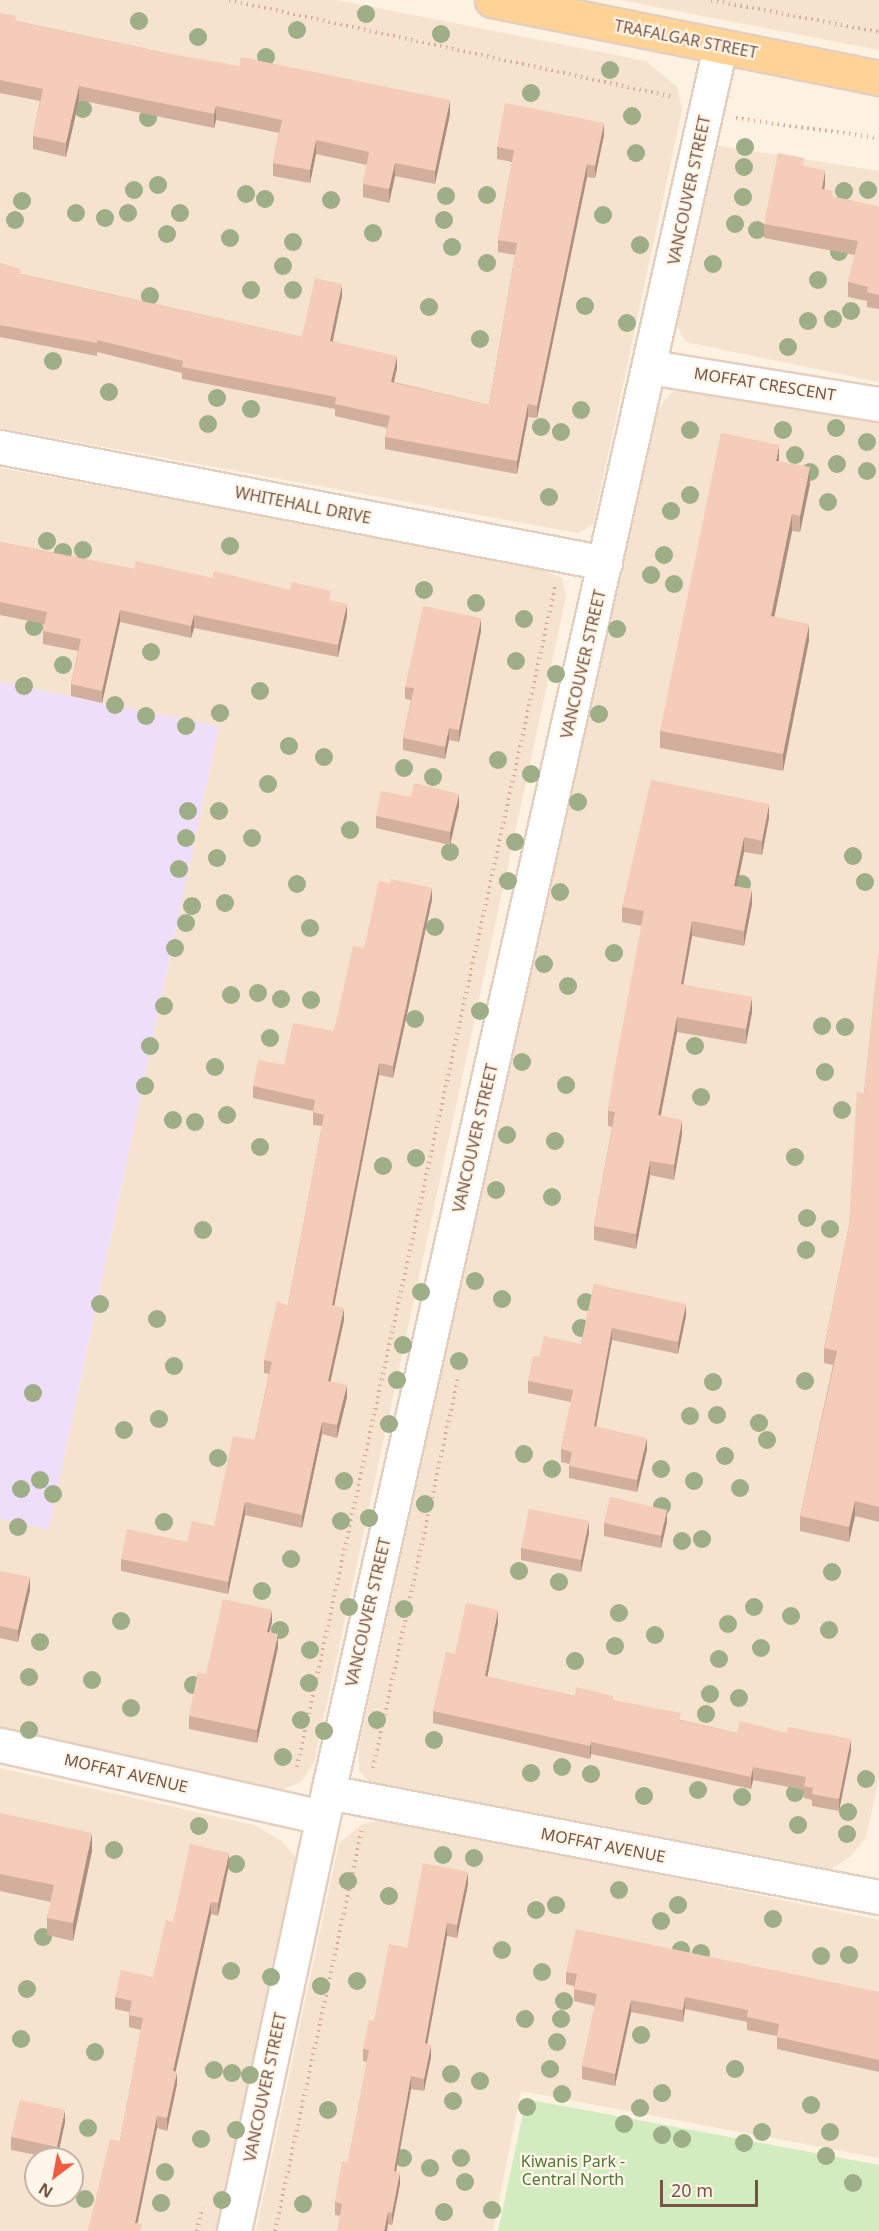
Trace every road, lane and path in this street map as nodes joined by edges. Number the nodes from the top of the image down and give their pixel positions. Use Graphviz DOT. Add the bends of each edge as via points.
graph roads {
  1 [pos="229,0"];
  2 [pos="492,0"];
  3 [pos="711,0"];
  4 [pos="879,32"];
  5 [pos="720,47"];
  6 [pos="879,78"];
  7 [pos="673,97"];
  8 [pos="733,127"];
  9 [pos="879,138"];
  10 [pos="650,367"];
  11 [pos="879,404"];
  12 [pos="0,447"];
  13 [pos="605,563"];
  14 [pos="544,582"];
  15 [pos="459,1372"];
  16 [pos="0,1745"];
  17 [pos="384,1771"];
  18 [pos="294,1779"];
  19 [pos="325,1804"];
  20 [pos="363,1824"];
  21 [pos="879,1896"];
  22 [pos="234,2231"];
  23 [pos="275,2231"];
  1 -- 7 [label="path"];
  2 -- 5 [label="main road, TRAFALGAR STREET"];
  3 -- 4 [label="path"];
  5 -- 6 [label="main road, TRAFALGAR STREET"];
  5 -- 10 [label="street, VANCOUVER STREET"];
  8 -- 9 [label="path" via="735,117"];
  10 -- 11 [label="street, MOFFAT CRESCENT"];
  10 -- 13 [label="street, VANCOUVER STREET"];
  12 -- 13 [label="street, WHITEHALL DRIVE"];
  13 -- 19 [label="street, VANCOUVER STREET"];
  14 -- 18 [label="path" via="555,585"];
  15 -- 17 [label="path" via="373,1769"];
  16 -- 19 [label="street, MOFFAT AVENUE"];
  19 -- 21 [label="street, MOFFAT AVENUE"];
  19 -- 22 [label="street, VANCOUVER STREET"];
  20 -- 23 [label="path"];
}
